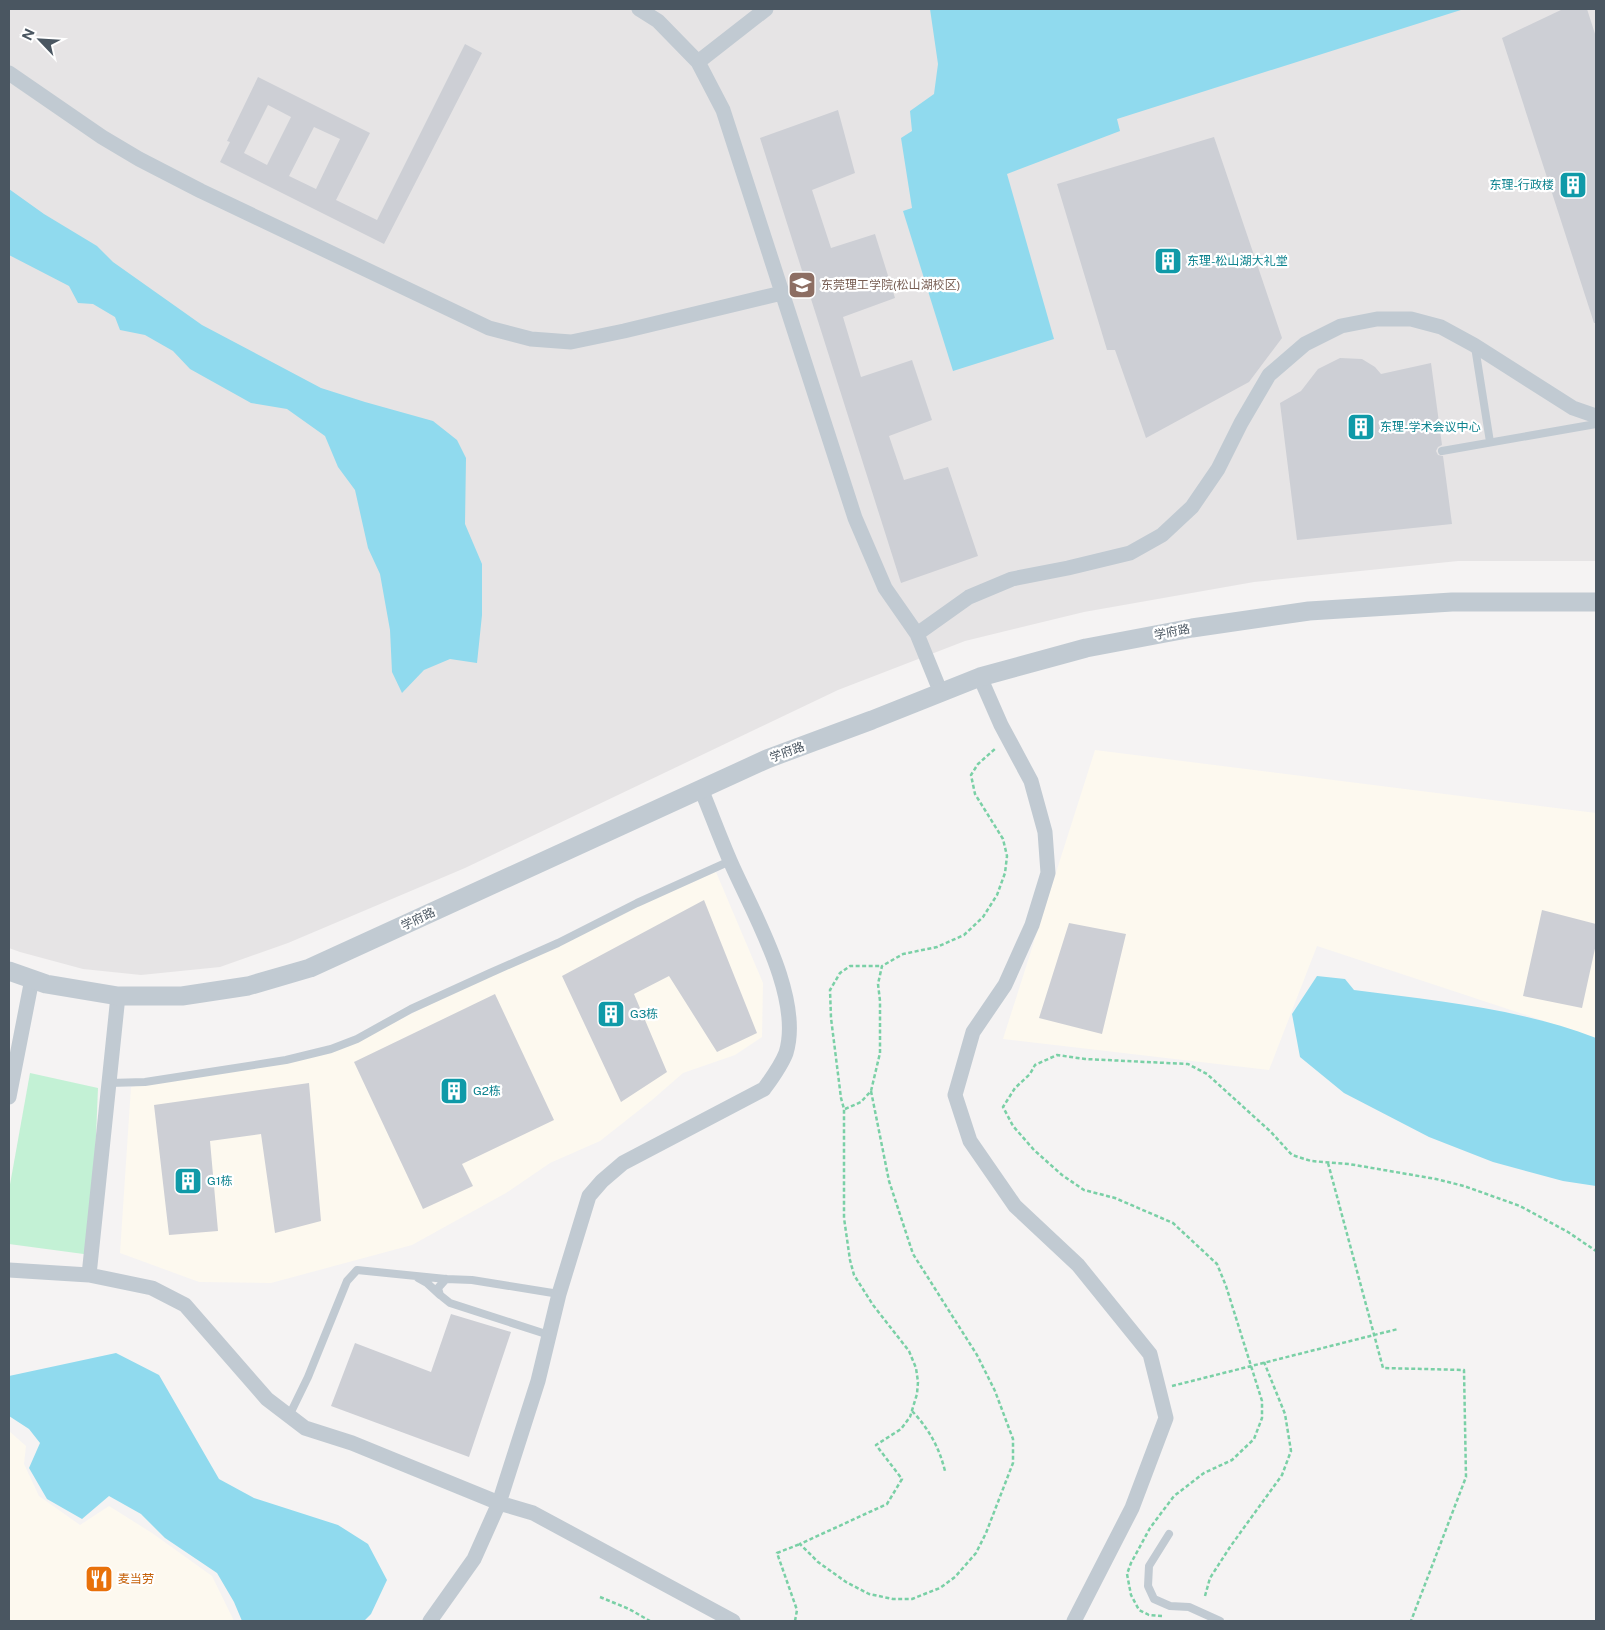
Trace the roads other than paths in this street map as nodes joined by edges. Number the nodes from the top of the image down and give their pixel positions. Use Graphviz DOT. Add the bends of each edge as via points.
graph roads {
  1 [pos="639,9"];
  2 [pos="766,9"];
  3 [pos="698,62"];
  4 [pos="9,73"];
  5 [pos="782,293"];
  6 [pos="1474,345"];
  7 [pos="1596,416"];
  8 [pos="1596,424"];
  9 [pos="1490,442"];
  10 [pos="1442,450"];
  11 [pos="1596,602"];
  12 [pos="917,634"];
  13 [pos="980,678"];
  14 [pos="941,693"];
  15 [pos="701,789"];
  16 [pos="730,861"];
  17 [pos="9,972"];
  18 [pos="32,979"];
  19 [pos="118,996"];
  20 [pos="12,1060"];
  21 [pos="109,1083"];
  22 [pos="9,1096"];
  23 [pos="9,1270"];
  24 [pos="89,1275"];
  25 [pos="414,1276"];
  26 [pos="446,1280"];
  27 [pos="559,1294"];
  28 [pos="440,1295"];
  29 [pos="549,1335"];
  30 [pos="289,1416"];
  31 [pos="499,1503"];
  32 [pos="1170,1534"];
  33 [pos="430,1621"];
  34 [pos="733,1621"];
  35 [pos="1074,1621"];
  36 [pos="1220,1621"];
  1 -- 3 [label="street" via="658,21"];
  2 -- 3 [label="street"];
  3 -- 5 [label="street" via="724,110"];
  4 -- 5 [label="street" via="139,159 489,328 531,339 571,342"];
  5 -- 12 [label="street" via="855,518 884,588"];
  6 -- 7 [label="street" via="1573,408"];
  6 -- 9 [label="lane"];
  6 -- 12 [label="street" via="1441,327 1411,319 1377,319 1341,326 1305,344 1269,375 1218,469 1192,507 1162,535 1130,553 1012,579 969,598"];
  8 -- 9 [label="lane"];
  9 -- 10 [label="lane"];
  11 -- 13 [label="street, 学府路" via="1452,602 1309,611 1086,648"];
  12 -- 14 [label="street"];
  13 -- 14 [label="street, 学府路"];
  13 -- 35 [label="street" via="1030,781 1045,832 1048,873 1032,925 1004,985 973,1032 955,1095 970,1141 1015,1206 1078,1265 1150,1354 1166,1418 1132,1508"];
  14 -- 15 [label="street, 学府路" via="766,759"];
  15 -- 16 [label="street"];
  15 -- 19 [label="street, 学府路" via="310,968 248,986 182,996"];
  16 -- 21 [label="lane" via="331,1049 286,1060 145,1082"];
  16 -- 27 [label="street" via="779,972 786,997 789,1029 786,1053 764,1089 644,1151 602,1181 589,1196"];
  17 -- 18 [label="street, 学府路"];
  18 -- 19 [label="street, 学府路"];
  18 -- 20 [label="street"];
  19 -- 21 [label="street"];
  20 -- 22 [label="street"];
  21 -- 24 [label="street"];
  23 -- 24 [label="street"];
  24 -- 30 [label="street" via="152,1288 185,1305 267,1399"];
  25 -- 26 [label="lane"];
  25 -- 28 [label="lane"];
  25 -- 30 [label="lane" via="357,1270 347,1280"];
  26 -- 27 [label="lane" via="481,1281"];
  26 -- 28 [label="lane" via="438,1288"];
  27 -- 29 [label="street"];
  28 -- 29 [label="lane" via="450,1303"];
  29 -- 31 [label="street" via="538,1381"];
  30 -- 31 [label="street" via="305,1428 352,1443"];
  31 -- 33 [label="street" via="474,1559"];
  31 -- 34 [label="street" via="533,1513"];
  32 -- 36 [label="lane" via="1149,1566 1148,1586 1154,1598 1170,1606 1189,1607"];
}
